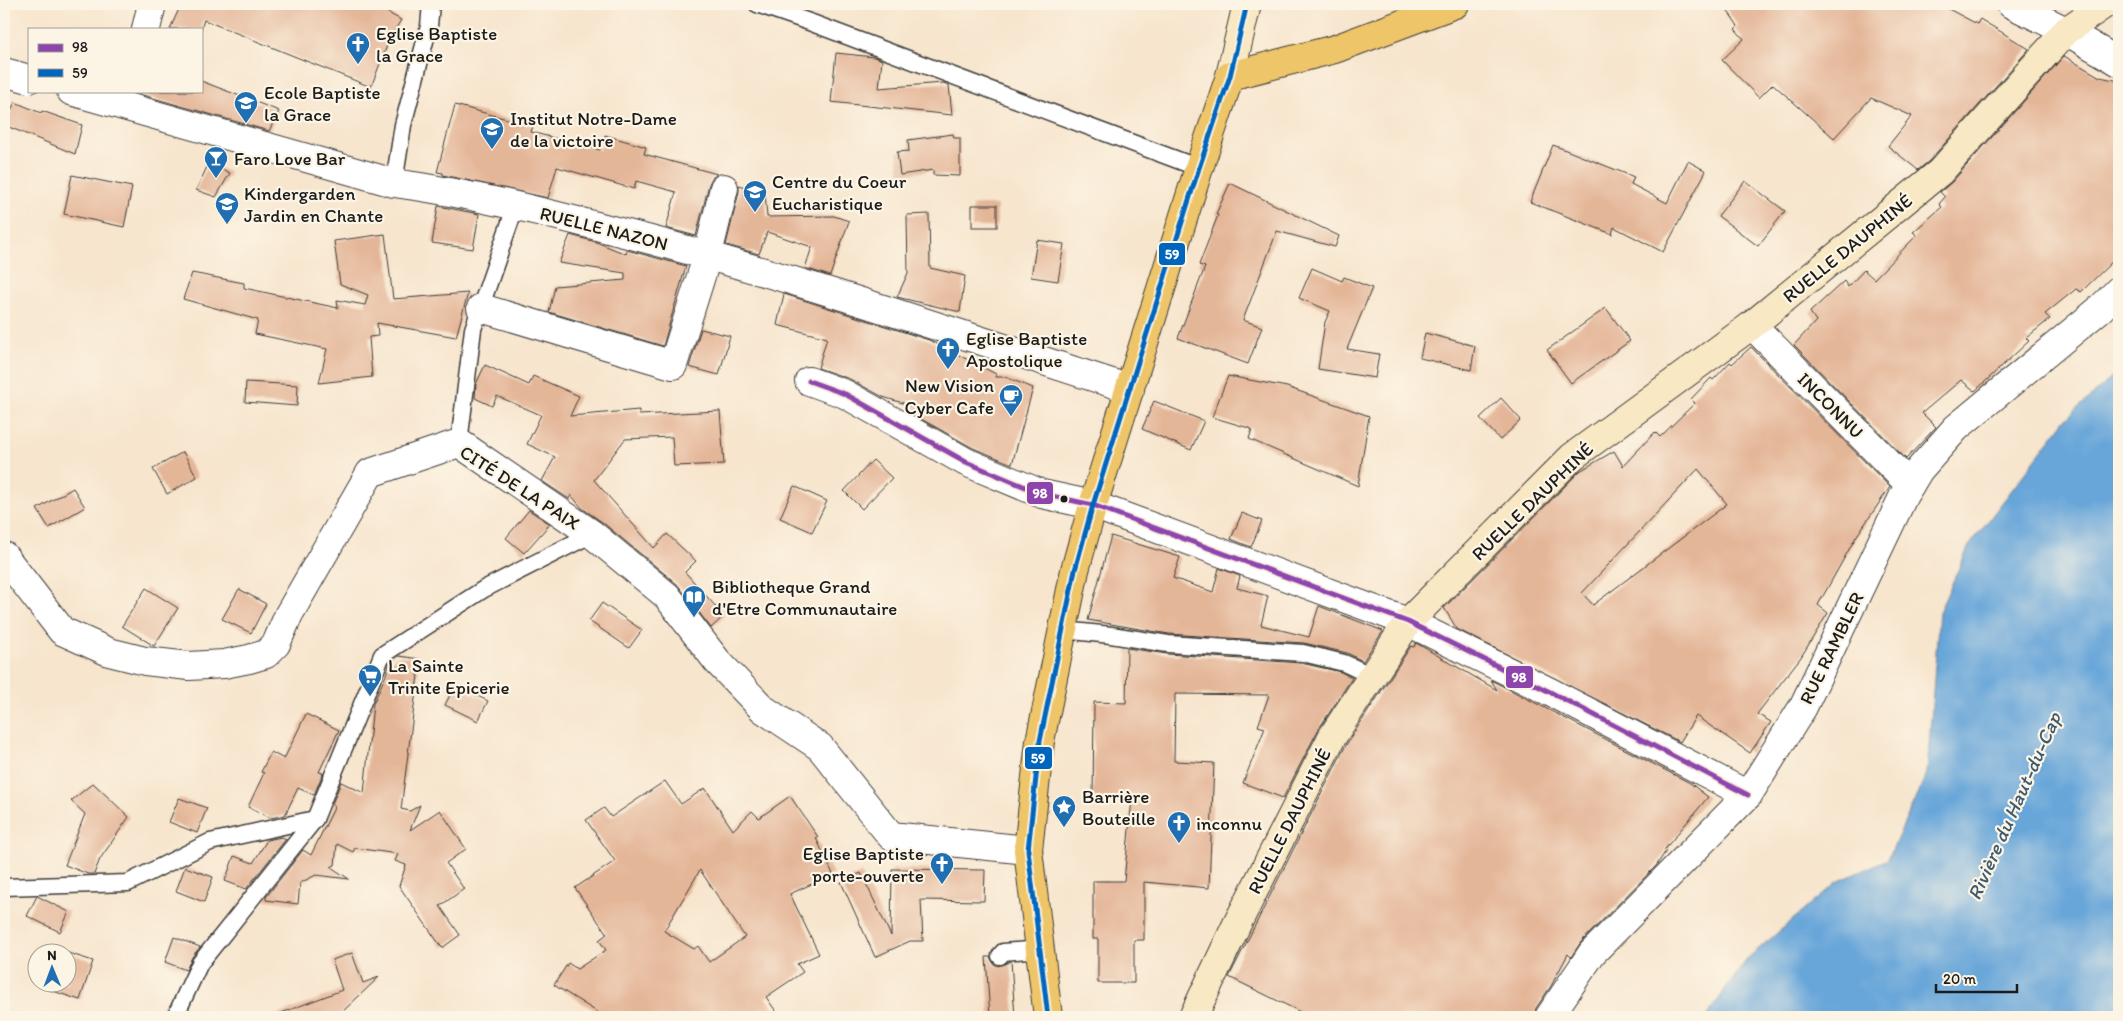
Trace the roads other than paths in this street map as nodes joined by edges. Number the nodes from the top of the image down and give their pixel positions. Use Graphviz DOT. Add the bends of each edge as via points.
graph roads {
  1 [pos="152,4"];
  2 [pos="431,4"];
  3 [pos="756,4"];
  4 [pos="1247,4"];
  5 [pos="1455,4"];
  6 [pos="2011,4"];
  7 [pos="2072,4"];
  8 [pos="2105,4"];
  9 [pos="146,28"];
  10 [pos="2066,31"];
  11 [pos="2119,62"];
  12 [pos="4,72"];
  13 [pos="1230,76"];
  14 [pos="28,79"];
  15 [pos="78,92"];
  16 [pos="129,99"];
  17 [pos="1199,168"];
  18 [pos="394,183"];
  19 [pos="724,188"];
  20 [pos="516,205"];
  21 [pos="708,254"];
  22 [pos="2119,290"];
  23 [pos="481,308"];
  24 [pos="1752,325"];
  25 [pos="809,381"];
  26 [pos="1130,389"];
  27 [pos="459,444"];
  28 [pos="1910,485"];
  29 [pos="1093,505"];
  30 [pos="592,534"];
  31 [pos="4,556"];
  32 [pos="1408,622"];
  33 [pos="1063,630"];
  34 [pos="1372,676"];
  35 [pos="1748,795"];
  36 [pos="316,819"];
  37 [pos="1028,850"];
  38 [pos="4,887"];
  39 [pos="1041,949"];
  40 [pos="1000,956"];
  41 [pos="175,1017"];
  42 [pos="1048,1017"];
  43 [pos="1193,1017"];
  44 [pos="1550,1017"];
  1 -- 9 [label="street"];
  2 -- 18 [label="lane" via="429,26 403,125"];
  3 -- 17 [label="lane"];
  4 -- 13 [label="street"];
  5 -- 13 [label="main road" via="1335,49"];
  6 -- 10 [label="street"];
  7 -- 10 [label="street, RUELLE DAUPHINÉ"];
  8 -- 10 [label="street, RUELLE DAUPHINÉ"];
  10 -- 11 [label="street"];
  10 -- 24 [label="street, RUELLE DAUPHINÉ" via="1940,172"];
  12 -- 14 [label="street"];
  13 -- 17 [label="main road"];
  15 -- 16 [label="street, RUELLE NAZON"];
  16 -- 18 [label="street, RUELLE NAZON"];
  17 -- 26 [label="main road"];
  18 -- 20 [label="street, RUELLE NAZON"];
  19 -- 21 [label="street"];
  20 -- 21 [label="street, RUELLE NAZON"];
  20 -- 23 [label="lane"];
  21 -- 23 [label="street" via="674,365"];
  21 -- 26 [label="street, RUELLE NAZON"];
  22 -- 28 [label="street, RUE RAMBLER" via="1956,428"];
  23 -- 27 [label="lane" via="473,330"];
  24 -- 28 [label="street, INCONNU"];
  24 -- 32 [label="street, RUELLE DAUPHINÉ" via="1572,457"];
  25 -- 29 [label="street" via="845,394 966,462 1042,494"];
  26 -- 29 [label="main road"];
  27 -- 30 [label="street, CITÉ DE LA PAIX"];
  27 -- 31 [label="street, CITÉ DE LA PAIX" via="370,473 289,614 276,644 266,654 249,659 189,666 145,661 110,652 62,631"];
  28 -- 35 [label="street, RUE RAMBLER" via="1803,707"];
  29 -- 32 [label="street"];
  29 -- 33 [label="main road"];
  30 -- 36 [label="lane" via="484,589 382,655"];
  30 -- 37 [label="street, CITÉ DE LA PAIX" via="667,596 717,661 763,709 820,747 891,836"];
  32 -- 34 [label="street, RUELLE DAUPHINÉ"];
  32 -- 35 [label="street"];
  33 -- 34 [label="lane" via="1168,644 1304,653 1344,663"];
  33 -- 37 [label="main road" via="1040,741"];
  34 -- 43 [label="street, RUELLE DAUPHINÉ" via="1332,737"];
  35 -- 44 [label="street, RUE RAMBLER" via="1592,953"];
  36 -- 38 [label="lane" via="210,842 128,883"];
  36 -- 41 [label="lane" via="200,963"];
  37 -- 39 [label="main road"];
  39 -- 40 [label="lane" via="1003,952"];
  39 -- 42 [label="main road"];
}
